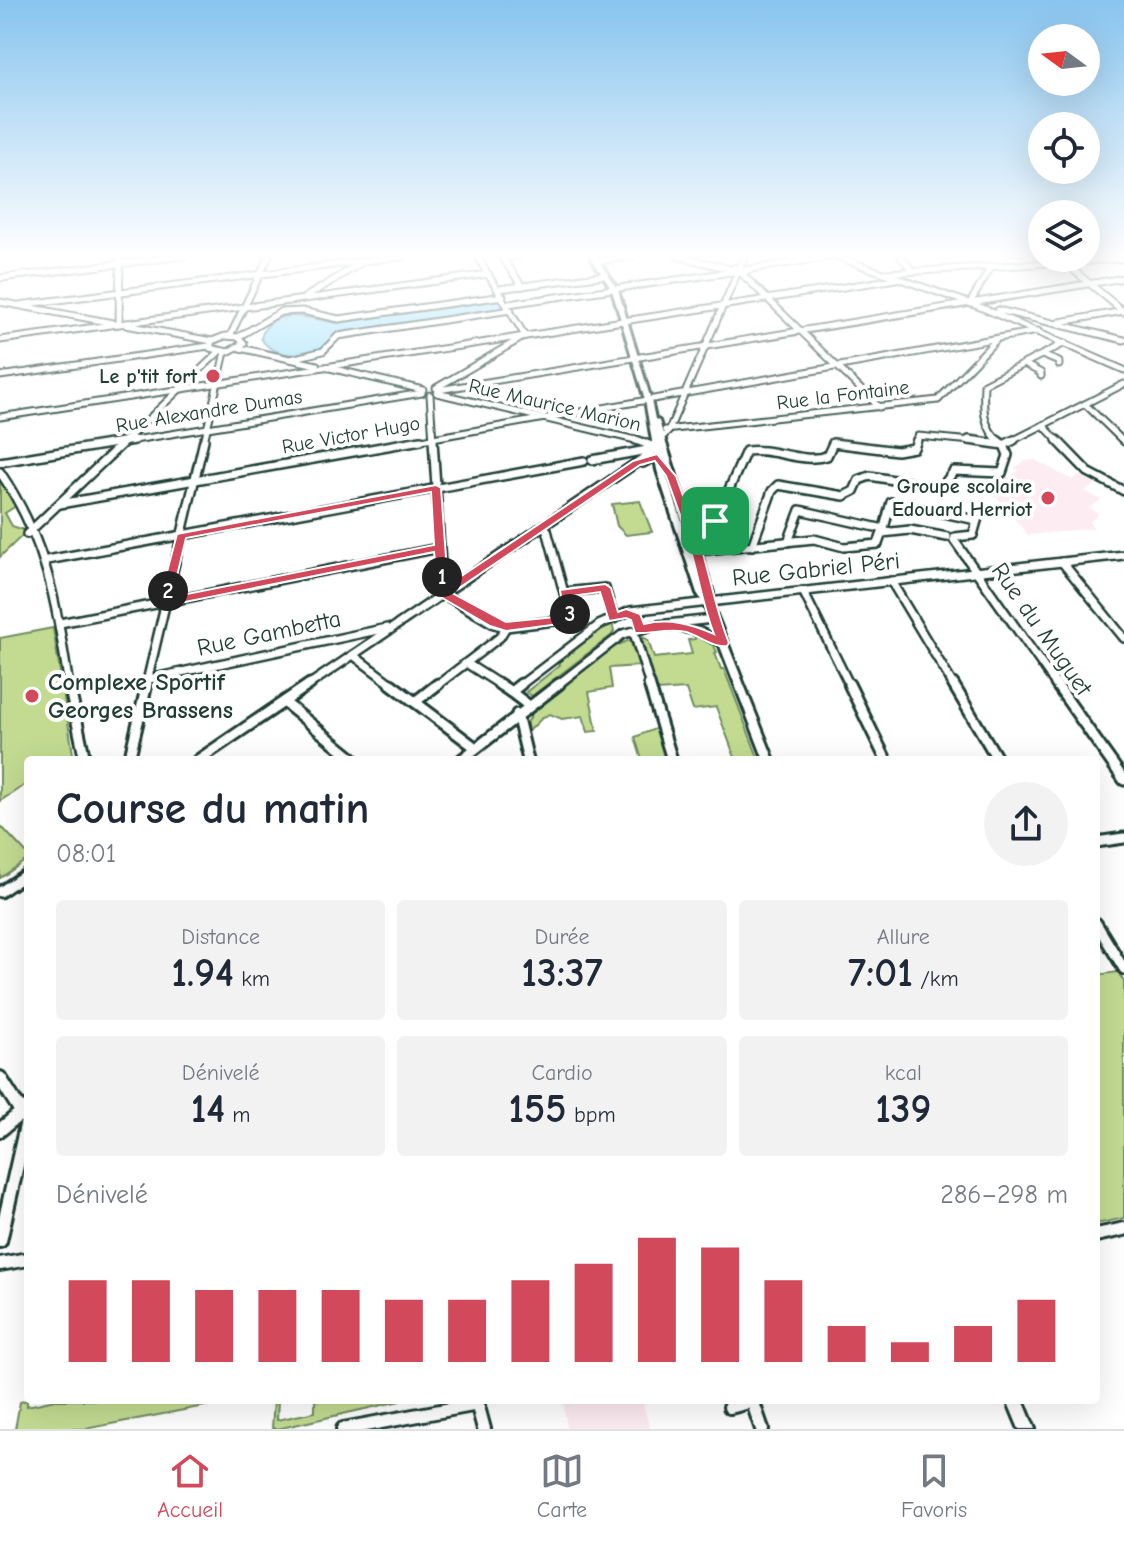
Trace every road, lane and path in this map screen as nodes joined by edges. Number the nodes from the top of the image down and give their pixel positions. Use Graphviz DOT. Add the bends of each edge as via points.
graph roads {
  1 [pos="112,323"];
  2 [pos="129,323"];
  3 [pos="236,323"];
  4 [pos="262,323"];
  5 [pos="417,323"];
  6 [pos="518,323"];
  7 [pos="607,323"];
  8 [pos="625,323"];
  9 [pos="715,323"];
  10 [pos="792,323"];
  11 [pos="851,323"];
  12 [pos="1020,323"];
  13 [pos="1050,323"];
  14 [pos="1063,323"];
  15 [pos="119,324"];
  16 [pos="1056,324"];
  17 [pos="801,331"];
  18 [pos="1038,331"];
  19 [pos="230,336"];
  20 [pos="525,336"];
  21 [pos="238,337"];
  22 [pos="996,339"];
  23 [pos="0,340"];
  24 [pos="513,340"];
  25 [pos="1124,340"];
  26 [pos="1065,343"];
  27 [pos="210,344"];
  28 [pos="705,346"];
  29 [pos="240,348"];
  30 [pos="222,352"];
  31 [pos="1042,355"];
  32 [pos="635,358"];
  33 [pos="291,359"];
  34 [pos="1024,364"];
  35 [pos="1059,365"];
  36 [pos="324,367"];
  37 [pos="838,367"];
  38 [pos="1123,370"];
  39 [pos="0,376"];
  40 [pos="1041,376"];
  41 [pos="217,384"];
  42 [pos="1124,384"];
  43 [pos="179,390"];
  44 [pos="431,392"];
  45 [pos="685,393"];
  46 [pos="648,400"];
  47 [pos="1085,404"];
  48 [pos="879,407"];
  49 [pos="651,413"];
  50 [pos="0,417"];
  51 [pos="542,418"];
  52 [pos="1043,425"];
  53 [pos="206,428"];
  54 [pos="432,437"];
  55 [pos="125,441"];
  56 [pos="1124,442"];
  57 [pos="659,444"];
  58 [pos="1004,445"];
  59 [pos="0,462"];
  60 [pos="640,463"];
  61 [pos="661,470"];
  62 [pos="0,472"];
  63 [pos="195,478"];
  64 [pos="436,488"];
  65 [pos="1124,491"];
  66 [pos="60,504"];
  67 [pos="981,507"];
  68 [pos="976,520"];
  69 [pos="686,521"];
  70 [pos="715,521"];
  71 [pos="543,527"];
  72 [pos="31,531"];
  73 [pos="883,531"];
  74 [pos="181,536"];
  75 [pos="952,538"];
  76 [pos="788,542"];
  77 [pos="752,546"];
  78 [pos="439,548"];
  79 [pos="708,550"];
  80 [pos="696,551"];
  81 [pos="1124,555"];
  82 [pos="47,560"];
  83 [pos="1062,562"];
  84 [pos="977,571"];
  85 [pos="891,581"];
  86 [pos="803,591"];
  87 [pos="564,592"];
  88 [pos="443,594"];
  89 [pos="165,602"];
  90 [pos="707,602"];
  91 [pos="626,613"];
  92 [pos="615,618"];
  93 [pos="713,619"];
  94 [pos="60,623"];
  95 [pos="397,625"];
  96 [pos="658,625"];
  97 [pos="506,627"];
  98 [pos="631,632"];
  99 [pos="1124,638"];
  100 [pos="723,643"];
  101 [pos="353,655"];
  102 [pos="466,663"];
  103 [pos="149,679"];
  104 [pos="511,692"];
  105 [pos="284,702"];
  106 [pos="415,702"];
  107 [pos="528,705"];
  108 [pos="517,714"];
  109 [pos="476,748"];
  110 [pos="84,756"];
  111 [pos="130,756"];
  112 [pos="213,756"];
  113 [pos="350,756"];
  114 [pos="466,756"];
  115 [pos="527,756"];
  116 [pos="671,756"];
  117 [pos="767,756"];
  118 [pos="884,756"];
  119 [pos="996,756"];
  120 [pos="1124,780"];
  121 [pos="1124,838"];
  122 [pos="1100,841"];
  123 [pos="24,876"];
  124 [pos="0,892"];
  125 [pos="1100,930"];
  126 [pos="1124,969"];
  127 [pos="0,1078"];
  128 [pos="24,1109"];
  129 [pos="24,1111"];
  130 [pos="0,1130"];
  131 [pos="24,1134"];
  132 [pos="1124,1229"];
  133 [pos="1100,1234"];
  134 [pos="0,1241"];
  135 [pos="24,1260"];
  136 [pos="0,1264"];
  137 [pos="467,1404"];
  138 [pos="478,1404"];
  139 [pos="745,1404"];
  140 [pos="756,1404"];
  141 [pos="1017,1404"];
  142 [pos="730,1407"];
  143 [pos="343,1429"];
  144 [pos="484,1429"];
  145 [pos="762,1429"];
  146 [pos="1027,1429"];
  1 -- 15 [label="street"];
  2 -- 15 [label="street"];
  3 -- 19 [label="street"];
  4 -- 21 [label="street"];
  5 -- 33 [label="street" via="338,336 323,351"];
  6 -- 20 [label="street"];
  7 -- 20 [label="street"];
  8 -- 32 [label="main road"];
  9 -- 28 [label="street"];
  10 -- 17 [label="street"];
  11 -- 17 [label="street, Rue Alexandre Dumas"];
  12 -- 18 [label="street"];
  13 -- 16 [label="street"];
  14 -- 16 [label="street"];
  15 -- 23 [label="street"];
  15 -- 27 [label="street"];
  16 -- 25 [label="street"];
  17 -- 28 [label="street, Rue Alexandre Dumas"];
  17 -- 37 [label="street"];
  18 -- 22 [label="street, Rue Victor Hugo"];
  18 -- 26 [label="street"];
  19 -- 21 [label="street"];
  19 -- 27 [label="street"];
  20 -- 24 [label="street"];
  21 -- 29 [label="street" via="243,340"];
  22 -- 37 [label="street, Rue Victor Hugo"];
  22 -- 48 [label="street, Rue la Fontaine" via="942,398"];
  24 -- 36 [label="street"];
  24 -- 44 [label="street"];
  26 -- 31 [label="street"];
  26 -- 38 [label="street"];
  27 -- 30 [label="street"];
  27 -- 39 [label="street"];
  28 -- 32 [label="street, Rue Alexandre Dumas"];
  28 -- 45 [label="street"];
  29 -- 30 [label="street"];
  29 -- 33 [label="street, Rue Maurice Marion"];
  30 -- 41 [label="street"];
  30 -- 43 [label="street"];
  31 -- 34 [label="street"];
  31 -- 35 [label="street"];
  32 -- 44 [label="street, Rue Alexandre Dumas"];
  32 -- 46 [label="main road"];
  33 -- 36 [label="street, Rue Maurice Marion"];
  34 -- 40 [label="street"];
  34 -- 58 [label="street" via="984,384 984,418 990,435"];
  36 -- 41 [label="street"];
  36 -- 44 [label="street, Rue Maurice Marion"];
  37 -- 45 [label="street, Rue Victor Hugo"];
  37 -- 48 [label="street"];
  41 -- 43 [label="street"];
  41 -- 53 [label="street"];
  42 -- 47 [label="street"];
  43 -- 50 [label="street"];
  43 -- 55 [label="street"];
  44 -- 51 [label="street, Rue Maurice Marion"];
  44 -- 53 [label="street, Rue Alexandre Dumas"];
  44 -- 54 [label="street"];
  45 -- 46 [label="street, Rue Victor Hugo"];
  45 -- 57 [label="street"];
  46 -- 49 [label="main road"];
  46 -- 51 [label="street, Rue Victor Hugo"];
  47 -- 52 [label="street"];
  47 -- 56 [label="street"];
  48 -- 57 [label="street, Rue la Fontaine"];
  49 -- 57 [label="main road"];
  49 -- 57 [label="main road"];
  51 -- 54 [label="street, Rue Victor Hugo"];
  51 -- 57 [label="street, Rue Maurice Marion"];
  52 -- 58 [label="street"];
  52 -- 65 [label="street" via="1088,472"];
  53 -- 55 [label="street, Rue Alexandre Dumas"];
  53 -- 63 [label="street"];
  54 -- 63 [label="street, Rue Victor Hugo"];
  54 -- 64 [label="street"];
  55 -- 59 [label="street, Rue Alexandre Dumas"];
  55 -- 66 [label="street"];
  57 -- 60 [label="street"];
  57 -- 61 [label="main road"];
  57 -- 64 [label="street"];
  57 -- 69 [label="main road"];
  58 -- 70 [label="street" via="932,435 918,436 914,448 904,452 833,443 829,454 817,459 750,449"];
  58 -- 77 [label="street" via="1008,455 1002,473 954,471 941,488 870,476 844,496 778,485"];
  60 -- 61 [label="street"];
  60 -- 71 [label="street"];
  61 -- 90 [label="main road"];
  62 -- 72 [label="street" via="17,493"];
  63 -- 66 [label="street, Rue Victor Hugo"];
  63 -- 74 [label="street"];
  64 -- 74 [label="street"];
  64 -- 78 [label="street"];
  66 -- 72 [label="street"];
  67 -- 68 [label="street"];
  68 -- 73 [label="street" via="891,502"];
  68 -- 75 [label="street" via="973,535"];
  69 -- 70 [label="street"];
  69 -- 80 [label="main road"];
  70 -- 79 [label="street"];
  71 -- 87 [label="street"];
  71 -- 88 [label="street"];
  72 -- 82 [label="street"];
  73 -- 75 [label="street"];
  73 -- 76 [label="street" via="878,544"];
  73 -- 76 [label="street" via="800,510"];
  74 -- 82 [label="street"];
  74 -- 89 [label="street"];
  75 -- 84 [label="street, Rue du Muguet"];
  76 -- 77 [label="street"];
  77 -- 79 [label="street"];
  78 -- 88 [label="street"];
  78 -- 89 [label="street"];
  79 -- 80 [label="street"];
  80 -- 90 [label="main road"];
  81 -- 83 [label="street, Rue Gabriel Péri"];
  82 -- 94 [label="street"];
  83 -- 84 [label="street, Rue Gabriel Péri"];
  83 -- 99 [label="street"];
  84 -- 85 [label="street, Rue Gabriel Péri"];
  84 -- 120 [label="street, Rue du Muguet"];
  85 -- 86 [label="street, Rue Gabriel Péri"];
  85 -- 119 [label="street"];
  86 -- 90 [label="street, Rue Gabriel Péri"];
  86 -- 118 [label="street"];
  87 -- 92 [label="street" via="605,588"];
  87 -- 97 [label="street" via="571,619"];
  88 -- 95 [label="street"];
  88 -- 97 [label="street"];
  89 -- 94 [label="street"];
  89 -- 103 [label="street"];
  90 -- 91 [label="street, Rue Gabriel Péri"];
  90 -- 93 [label="main road"];
  91 -- 92 [label="street, Rue Gabriel Péri"];
  91 -- 98 [label="street" via="636,617"];
  92 -- 98 [label="street"];
  92 -- 104 [label="street, Rue Gabriel Péri"];
  93 -- 96 [label="street"];
  93 -- 100 [label="main road"];
  94 -- 110 [label="street"];
  95 -- 101 [label="street"];
  95 -- 103 [label="street, Rue Gambetta"];
  96 -- 98 [label="street"];
  96 -- 100 [label="street" via="688,628"];
  97 -- 102 [label="street"];
  98 -- 107 [label="street"];
  98 -- 116 [label="street"];
  100 -- 117 [label="main road"];
  101 -- 105 [label="street"];
  101 -- 106 [label="street"];
  102 -- 104 [label="street"];
  102 -- 106 [label="street"];
  103 -- 111 [label="street"];
  104 -- 107 [label="street"];
  105 -- 112 [label="street"];
  105 -- 113 [label="street"];
  106 -- 109 [label="street"];
  107 -- 108 [label="street"];
  108 -- 109 [label="street"];
  108 -- 115 [label="street"];
  109 -- 114 [label="street"];
  121 -- 122 [label="street"];
  123 -- 124 [label="street"];
  125 -- 126 [label="street"];
  127 -- 128 [label="street"];
  129 -- 130 [label="street"];
  131 -- 134 [label="street"];
  132 -- 133 [label="street"];
  135 -- 136 [label="street"];
  137 -- 143 [label="street"];
  138 -- 144 [label="street"];
  139 -- 142 [label="street"];
  140 -- 145 [label="street"];
  141 -- 146 [label="main road"];
}
